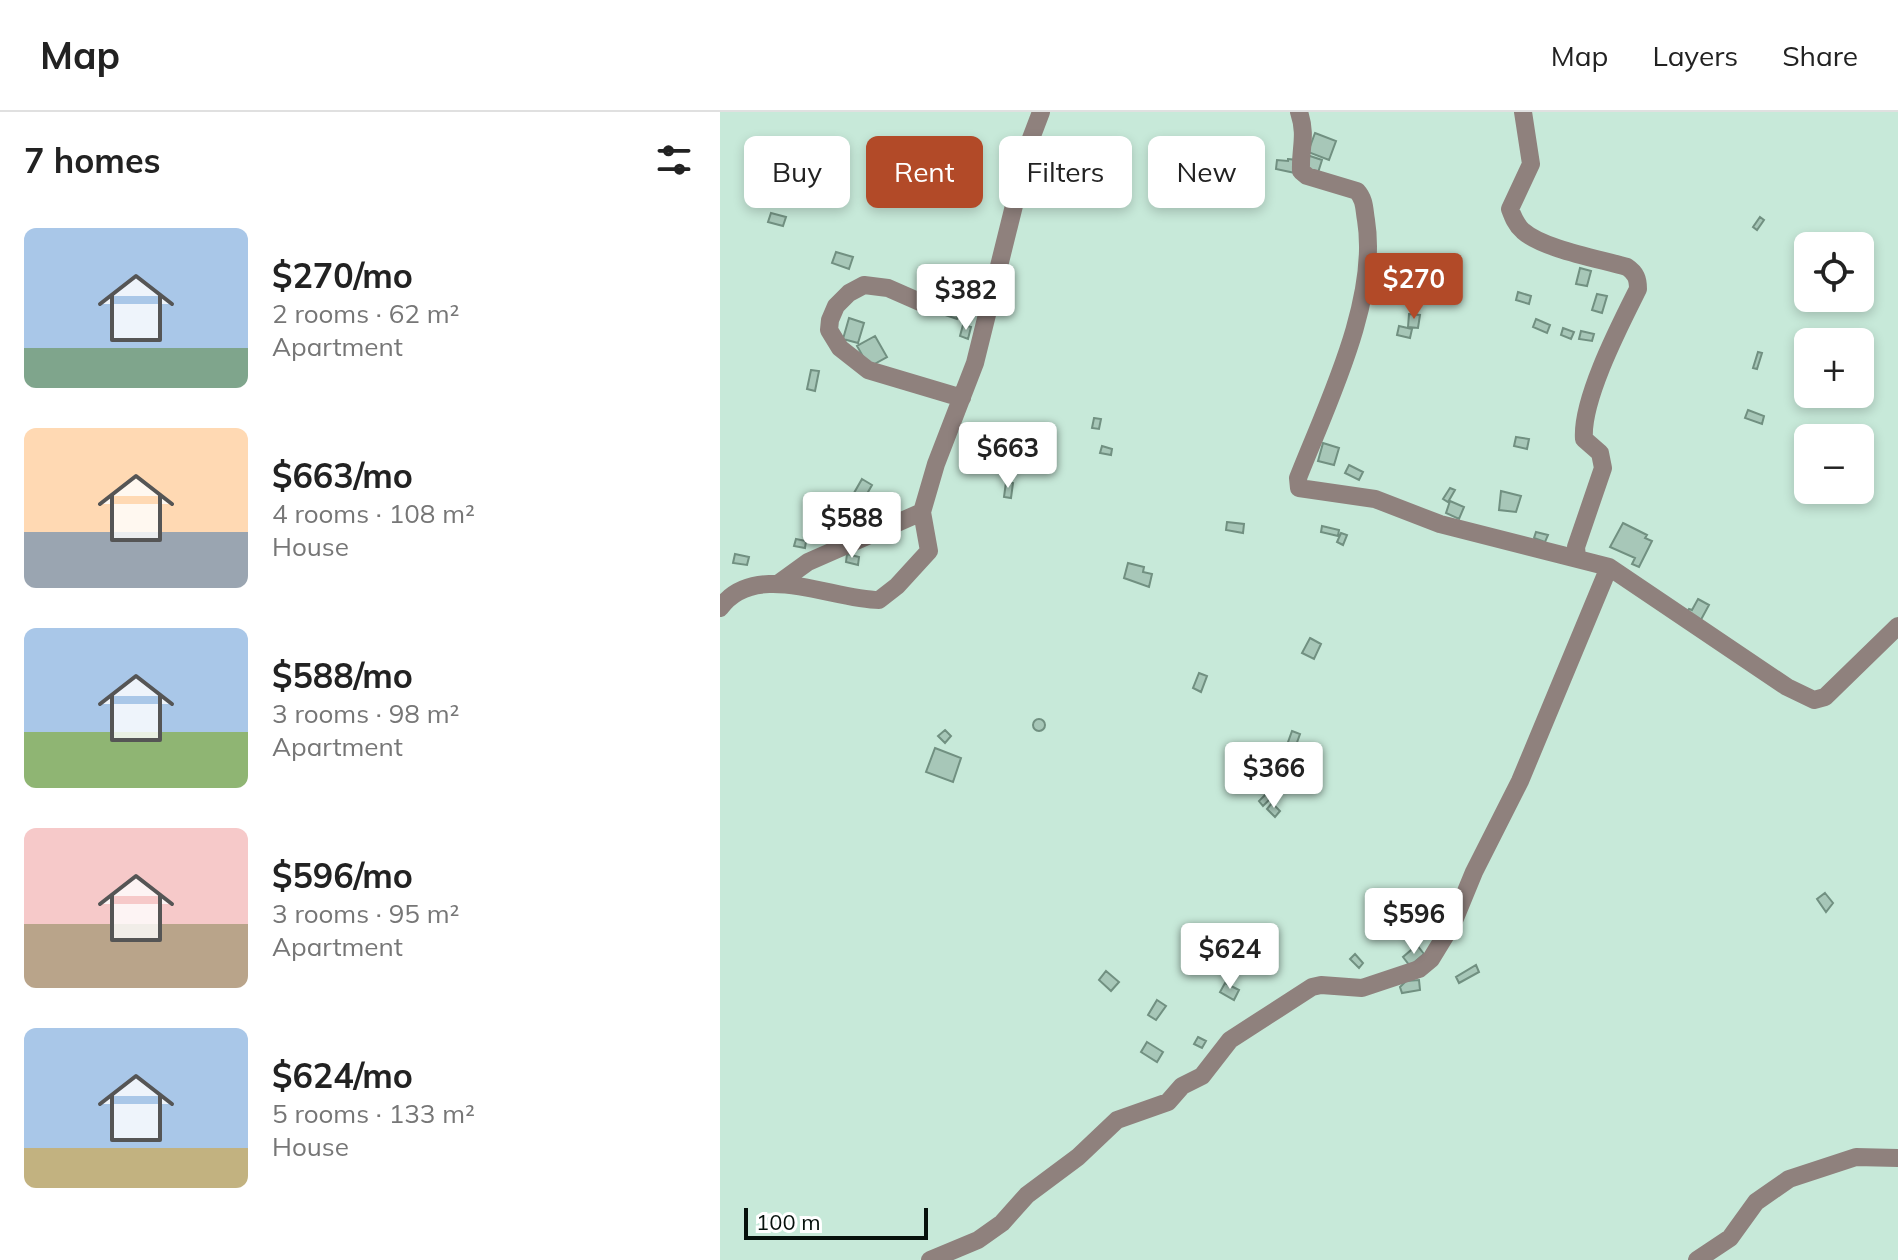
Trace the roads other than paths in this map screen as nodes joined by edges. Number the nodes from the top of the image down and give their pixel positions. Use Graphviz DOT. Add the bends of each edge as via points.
graph roads {
  1 [pos="1041,112"];
  2 [pos="1299,112"];
  3 [pos="1523,112"];
  4 [pos="929,306"];
  5 [pos="962,398"];
  6 [pos="922,512"];
  7 [pos="1577,558"];
  8 [pos="1609,567"];
  9 [pos="779,583"];
  10 [pos="720,608"];
  11 [pos="1898,626"];
  12 [pos="1898,1158"];
  13 [pos="930,1260"];
  14 [pos="1697,1260"];
  1 -- 5 [label="street"];
  2 -- 7 [label="street" via="1304,128 1301,171 1357,191 1364,202 1369,238 1348,355 1298,478 1299,488 1375,499 1440,524"];
  3 -- 7 [label="street" via="1531,164 1510,209 1515,222 1539,241 1627,267 1638,281 1604,359 1585,422 1584,439 1600,453 1603,468 1576,547"];
  4 -- 5 [label="street" via="888,288 864,285 836,306 829,330 840,348 868,370"];
  5 -- 6 [label="street"];
  6 -- 9 [label="street" via="808,562"];
  6 -- 9 [label="street" via="929,551 884,598 875,601"];
  7 -- 8 [label="street"];
  8 -- 11 [label="street" via="1814,700 1825,697"];
  8 -- 13 [label="street" via="1520,781 1431,959 1419,969 1362,988 1312,987 1230,1040 1202,1076 1182,1086 1168,1102 1117,1120 1027,1195 1002,1223 978,1240"];
  9 -- 10 [label="street" via="743,589"];
  12 -- 14 [label="street" via="1856,1157 1789,1179 1756,1202 1730,1238"];
}
